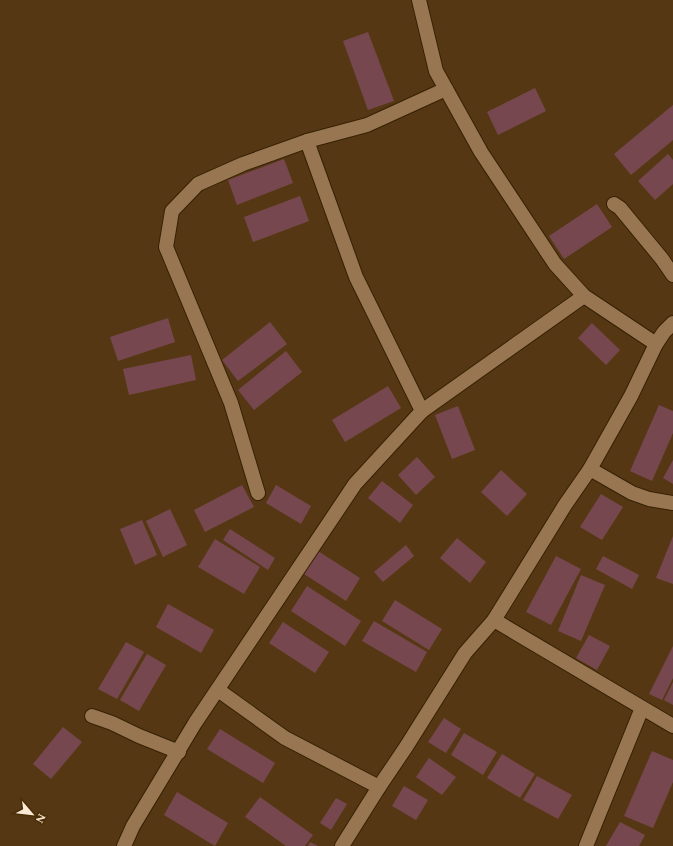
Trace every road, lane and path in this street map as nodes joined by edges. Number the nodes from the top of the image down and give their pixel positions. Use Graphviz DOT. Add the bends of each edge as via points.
graph roads {
  1 [pos="419,0"];
  2 [pos="446,89"];
  3 [pos="307,141"];
  4 [pos="614,204"];
  5 [pos="673,275"];
  6 [pos="584,296"];
  7 [pos="673,322"];
  8 [pos="656,344"];
  9 [pos="422,411"];
  10 [pos="590,469"];
  11 [pos="258,492"];
  12 [pos="673,503"];
  13 [pos="494,620"];
  14 [pos="218,690"];
  15 [pos="642,708"];
  16 [pos="92,716"];
  17 [pos="673,726"];
  18 [pos="178,752"];
  19 [pos="379,787"];
  20 [pos="124,846"];
  21 [pos="342,846"];
  22 [pos="586,846"];
  1 -- 2 [label="street" via="436,71"];
  2 -- 3 [label="street" via="367,125"];
  2 -- 6 [label="street" via="480,152 555,264"];
  3 -- 9 [label="street" via="356,276"];
  3 -- 11 [label="street" via="243,164 198,184 172,211 166,247 231,403"];
  4 -- 5 [label="street" via="620,208"];
  6 -- 8 [label="street"];
  6 -- 9 [label="street"];
  7 -- 8 [label="street"];
  8 -- 10 [label="street" via="631,396"];
  9 -- 14 [label="street" via="355,484"];
  10 -- 12 [label="street" via="632,493"];
  10 -- 13 [label="street"];
  13 -- 15 [label="street"];
  13 -- 19 [label="street" via="465,653"];
  14 -- 18 [label="street"];
  14 -- 19 [label="street" via="285,738"];
  15 -- 17 [label="street"];
  15 -- 22 [label="street"];
  16 -- 18 [label="street"];
  18 -- 20 [label="street" via="133,826"];
  19 -- 21 [label="street"];
}
